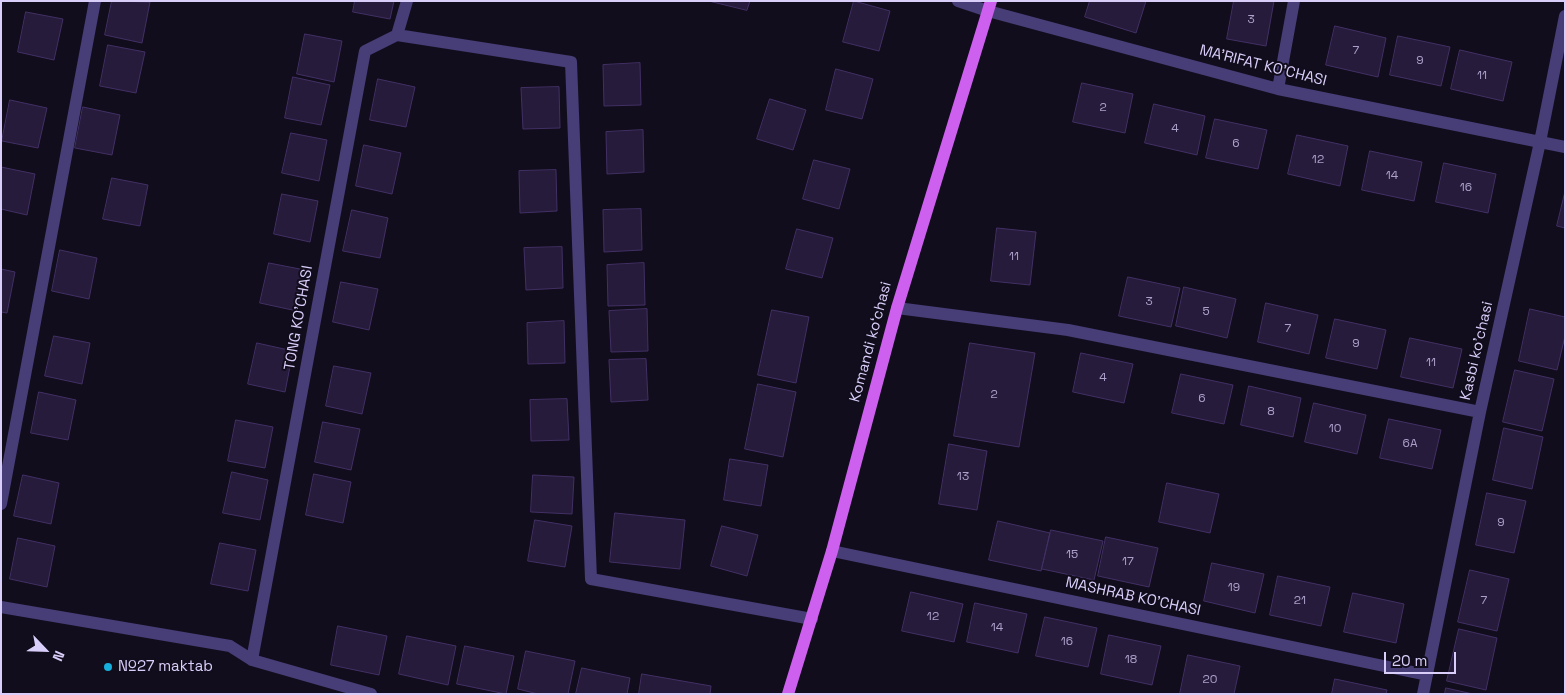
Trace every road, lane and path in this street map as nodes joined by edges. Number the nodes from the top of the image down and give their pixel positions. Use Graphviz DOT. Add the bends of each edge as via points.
graph roads {
  1 [pos="95,1"];
  2 [pos="407,1"];
  3 [pos="958,1"];
  4 [pos="1294,1"];
  5 [pos="989,6"];
  6 [pos="1565,16"];
  7 [pos="397,35"];
  8 [pos="1278,89"];
  9 [pos="1540,142"];
  10 [pos="1565,147"];
  11 [pos="897,308"];
  12 [pos="1480,412"];
  13 [pos="1,504"];
  14 [pos="832,550"];
  15 [pos="1,607"];
  16 [pos="812,619"];
  17 [pos="252,660"];
  18 [pos="1427,675"];
  19 [pos="371,694"];
  20 [pos="788,694"];
  21 [pos="1423,694"];
  1 -- 13 [label="street"];
  2 -- 7 [label="street"];
  3 -- 5 [label="street, MA'RIFAT KO'CHASI"];
  4 -- 8 [label="street"];
  5 -- 8 [label="street, MA'RIFAT KO'CHASI"];
  5 -- 11 [label="main road, Komandi ko‘chasi"];
  6 -- 9 [label="street, Kasbi ko'chasi"];
  7 -- 16 [label="street" via="571,62 591,579"];
  7 -- 17 [label="street, TONG KO'CHASI" via="365,51"];
  8 -- 9 [label="street, MA'RIFAT KO'CHASI"];
  9 -- 10 [label="street, MA'RIFAT KO'CHASI"];
  9 -- 12 [label="street, Kasbi ko'chasi"];
  11 -- 12 [label="street" via="1068,330"];
  11 -- 14 [label="main road, Komandi ko‘chasi"];
  12 -- 18 [label="street, Kasbi ko'chasi"];
  14 -- 16 [label="main road, Komandi ko‘chasi"];
  14 -- 18 [label="street, MASHRAB KO'CHASI"];
  15 -- 17 [label="street" via="230,646"];
  16 -- 20 [label="main road, Komandi ko‘chasi"];
  17 -- 19 [label="street"];
  18 -- 21 [label="street, Kasbi ko'chasi"];
}
